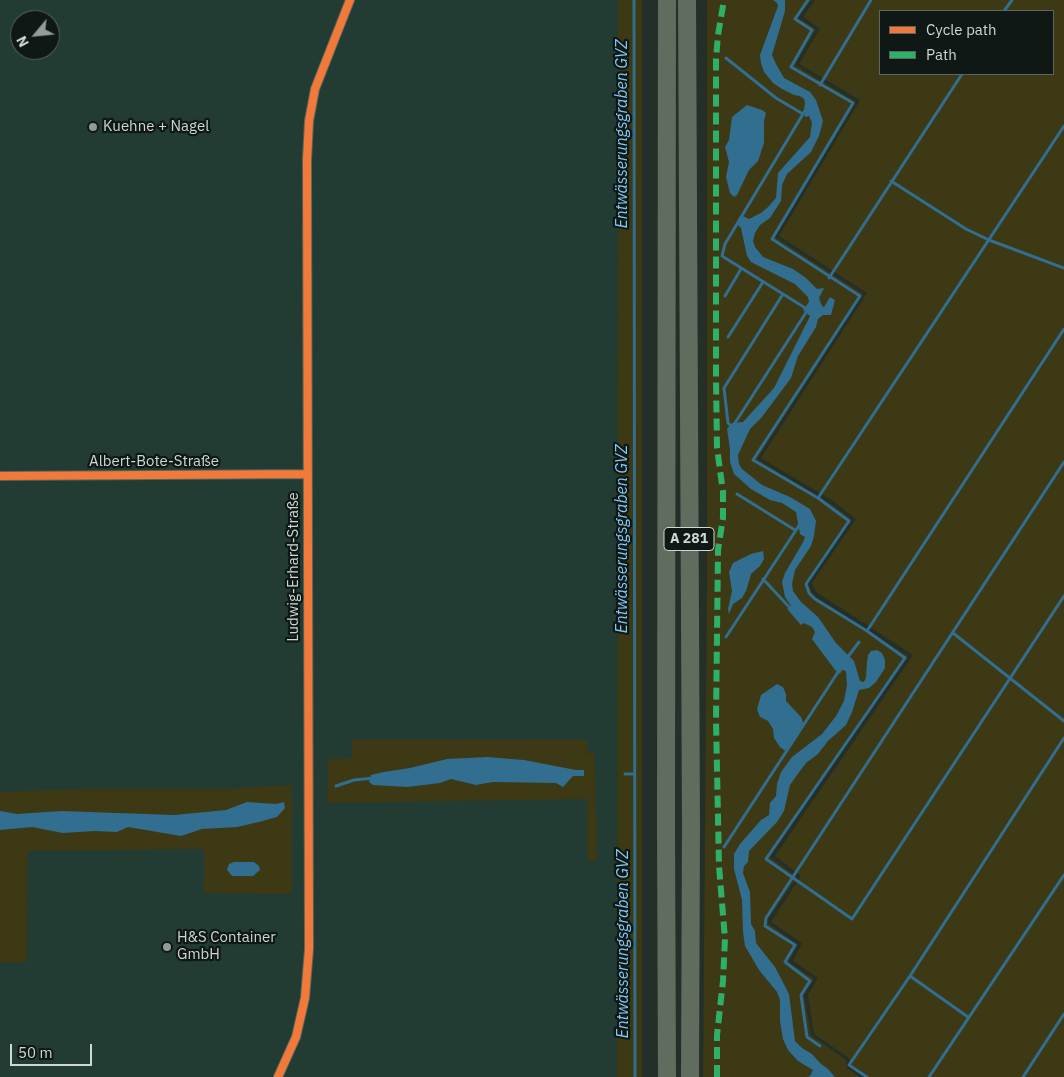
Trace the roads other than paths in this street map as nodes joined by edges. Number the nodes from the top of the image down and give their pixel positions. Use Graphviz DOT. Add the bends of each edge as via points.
graph roads {
  1 [pos="350,0"];
  2 [pos="667,0"];
  3 [pos="687,0"];
  4 [pos="308,474"];
  5 [pos="0,476"];
  6 [pos="278,1077"];
  7 [pos="667,1077"];
  8 [pos="690,1077"];
  1 -- 4 [label="street, Ludwig-Erhard-Straße" via="315,89 308,121"];
  2 -- 7 [label="highway, A 281"];
  3 -- 8 [label="highway, A 281"];
  4 -- 5 [label="street, Albert-Bote-Straße"];
  4 -- 6 [label="street, Ludwig-Erhard-Straße" via="309,949 305,998 296,1037"];
}
